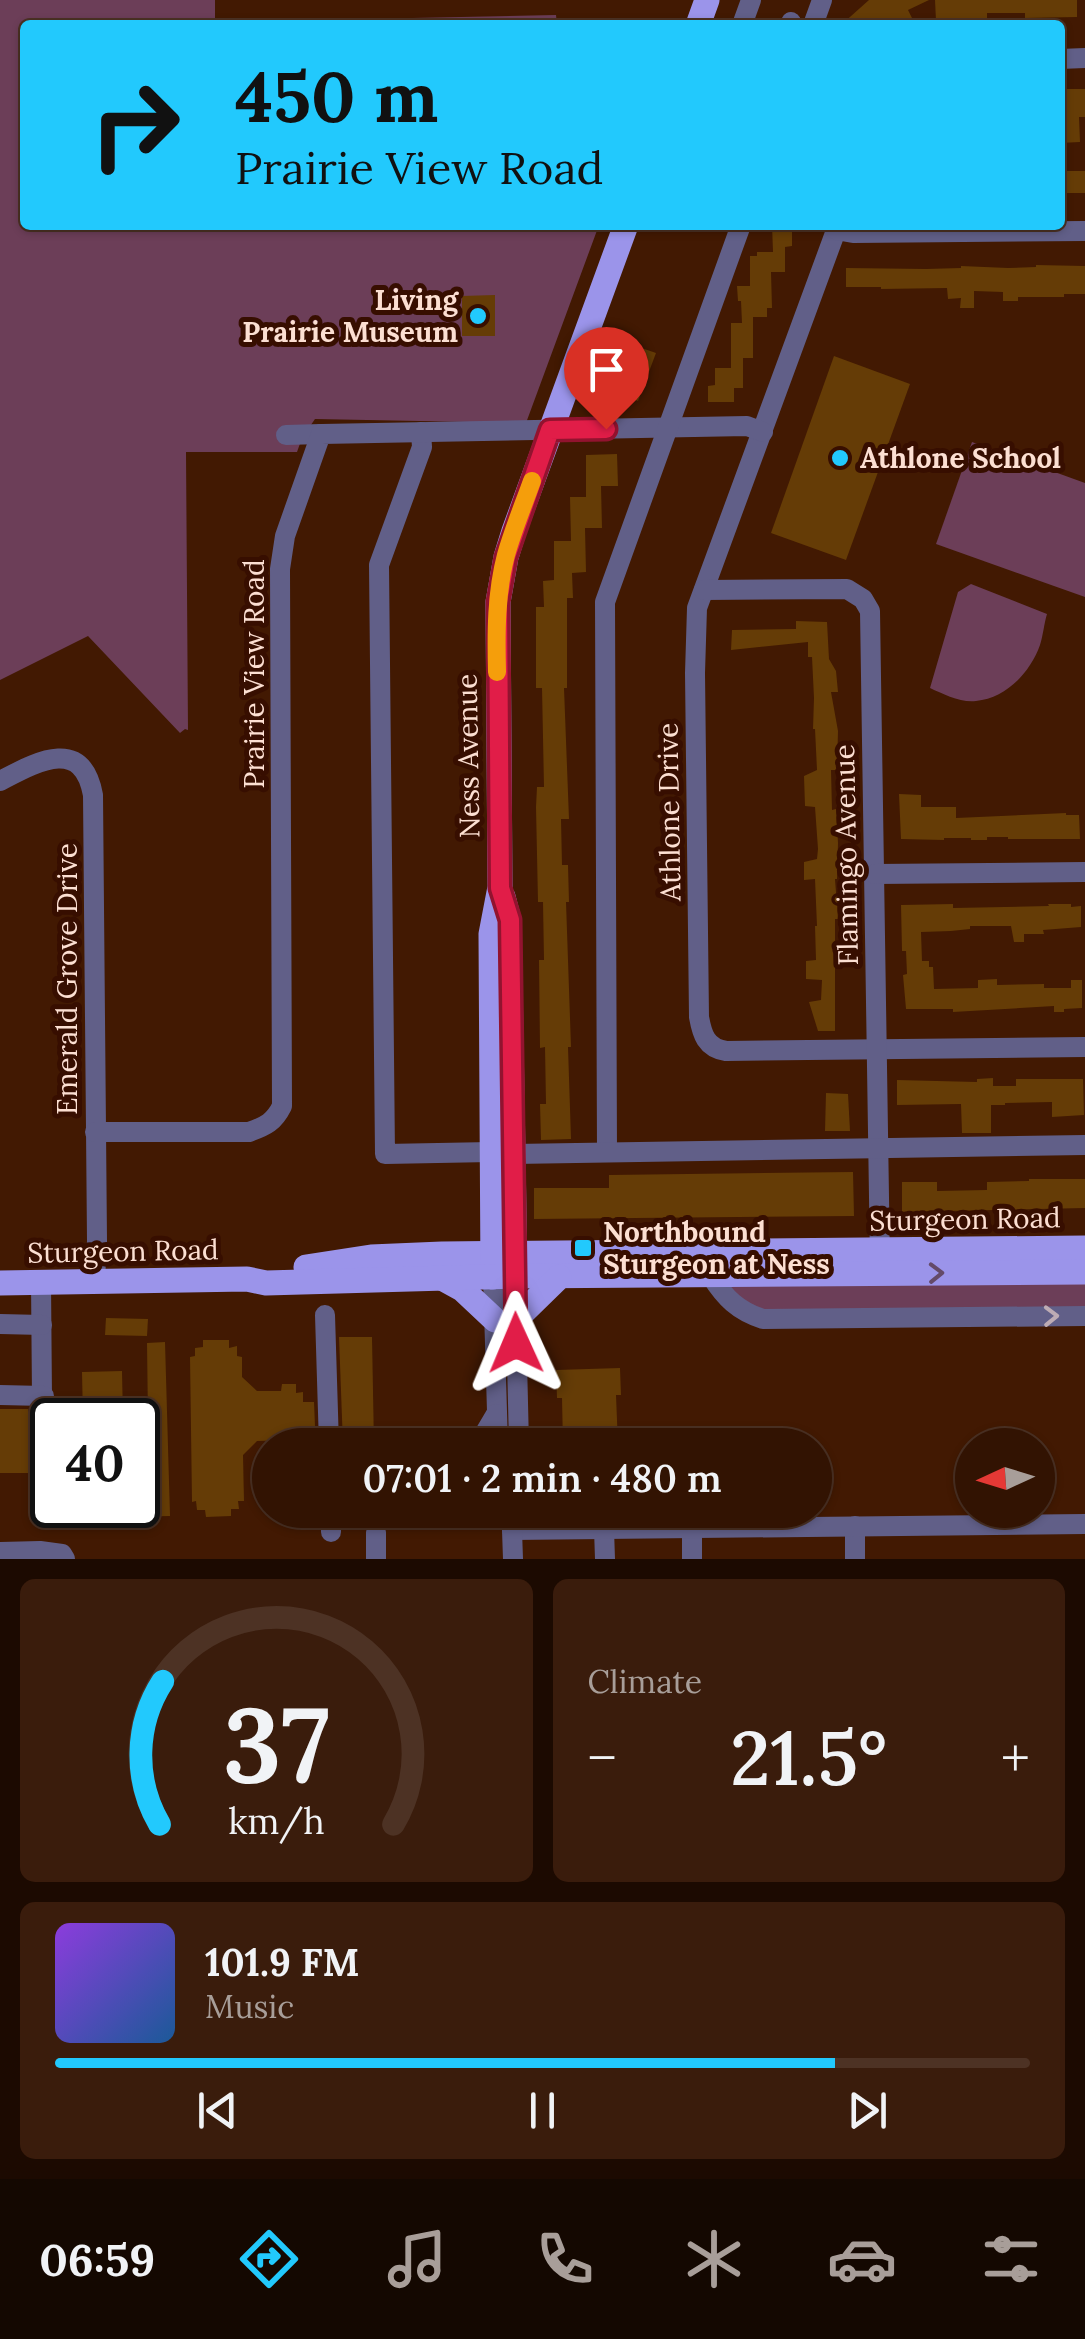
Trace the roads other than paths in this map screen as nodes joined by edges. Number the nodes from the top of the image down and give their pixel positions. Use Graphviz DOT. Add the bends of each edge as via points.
graph roads {
  1 [pos="624,230"];
  2 [pos="739,230"];
  3 [pos="836,230"];
  4 [pos="845,230"];
  5 [pos="1085,231"];
  6 [pos="666,428"];
  7 [pos="550,430"];
  8 [pos="422,432"];
  9 [pos="763,432"];
  10 [pos="321,434"];
  11 [pos="286,435"];
  12 [pos="704,590"];
  13 [pos="0,781"];
  14 [pos="1085,872"];
  15 [pos="874,874"];
  16 [pos="1085,1047"];
  17 [pos="876,1049"];
  18 [pos="95,1132"];
  19 [pos="1085,1145"];
  20 [pos="878,1148"];
  21 [pos="607,1152"];
  22 [pos="503,1153"];
  23 [pos="492,1206"];
  24 [pos="1085,1248"];
  25 [pos="880,1262"];
  26 [pos="442,1266"];
  27 [pos="504,1266"];
  28 [pos="1085,1272"];
  29 [pos="711,1276"];
  30 [pos="559,1277"];
  31 [pos="95,1281"];
  32 [pos="42,1282"];
  33 [pos="0,1283"];
  34 [pos="325,1315"];
  35 [pos="1085,1316"];
  36 [pos="505,1320"];
  37 [pos="0,1324"];
  38 [pos="42,1325"];
  39 [pos="0,1395"];
  40 [pos="44,1396"];
  41 [pos="497,1412"];
  42 [pos="328,1428"];
  43 [pos="487,1428"];
  44 [pos="497,1428"];
  45 [pos="518,1428"];
  46 [pos="1085,1524"];
  47 [pos="832,1526"];
  48 [pos="855,1526"];
  49 [pos="331,1528"];
  50 [pos="515,1528"];
  51 [pos="594,1528"];
  52 [pos="692,1528"];
  53 [pos="604,1529"];
  54 [pos="331,1532"];
  55 [pos="376,1532"];
  56 [pos="0,1552"];
  57 [pos="66,1559"];
  58 [pos="376,1559"];
  59 [pos="513,1559"];
  60 [pos="605,1559"];
  61 [pos="692,1559"];
  62 [pos="855,1559"];
  1 -- 7 [label="main road, Ness Avenue"];
  2 -- 6 [label="street"];
  3 -- 9 [label="street, Athlone Drive"];
  4 -- 5 [label="street"];
  6 -- 7 [label="street"];
  6 -- 9 [label="street" via="747,426"];
  6 -- 21 [label="street" via="604,602"];
  7 -- 8 [label="street"];
  7 -- 22 [label="main road, Ness Avenue" via="506,557 498,602 500,888 510,920"];
  8 -- 10 [label="street"];
  8 -- 22 [label="street" via="379,565 385,1154"];
  9 -- 12 [label="street, Athlone Drive"];
  10 -- 11 [label="street"];
  10 -- 18 [label="street, Prairie View Road" via="280,569 282,1106 275,1120 249,1132"];
  12 -- 15 [label="street, Flamingo Avenue" via="847,589 863,599 870,611"];
  12 -- 17 [label="street, Athlone Drive" via="695,625 702,1034 726,1051"];
  13 -- 18 [label="street, Emerald Grove Drive" via="41,760 63,758 82,768 91,784"];
  14 -- 15 [label="street"];
  15 -- 17 [label="street, Flamingo Avenue"];
  16 -- 17 [label="street, Athlone Drive"];
  17 -- 20 [label="street, Flamingo Avenue"];
  18 -- 31 [label="street, Emerald Grove Drive"];
  19 -- 20 [label="street"];
  20 -- 21 [label="street"];
  20 -- 25 [label="street, Flamingo Avenue"];
  21 -- 22 [label="street"];
  22 -- 23 [label="main road, Ness Avenue"];
  22 -- 27 [label="main road, Ness Avenue"];
  23 -- 26 [label="main road"];
  23 -- 27 [label="main road, Ness Avenue"];
  24 -- 25 [label="main road, Sturgeon Road"];
  25 -- 27 [label="main road, Sturgeon Road"];
  25 -- 28 [label="main road, Sturgeon Road, one-way"];
  25 -- 29 [label="main road, Sturgeon Road"];
  26 -- 27 [label="main road, Sturgeon Road"];
  26 -- 31 [label="main road, Sturgeon Road" via="266,1282"];
  26 -- 36 [label="main road" via="462,1290"];
  27 -- 30 [label="main road, Sturgeon Road"];
  27 -- 36 [label="street, Ness Avenue"];
  29 -- 30 [label="main road, Sturgeon Road"];
  29 -- 35 [label="street, one-way" via="745,1313 764,1319"];
  30 -- 36 [label="main road"];
  31 -- 32 [label="main road, Sturgeon Road"];
  32 -- 33 [label="main road, Sturgeon Road"];
  32 -- 38 [label="street"];
  34 -- 42 [label="street"];
  36 -- 41 [label="street, Ness Avenue"];
  36 -- 45 [label="street, Ness Avenue"];
  37 -- 38 [label="street"];
  38 -- 40 [label="street"];
  39 -- 40 [label="street"];
  41 -- 43 [label="street"];
  41 -- 44 [label="street, Ness Avenue"];
  46 -- 48 [label="street"];
  47 -- 48 [label="street"];
  48 -- 62 [label="street"];
  49 -- 54 [label="street"];
  50 -- 59 [label="street"];
  51 -- 53 [label="street"];
  52 -- 53 [label="street"];
  52 -- 61 [label="street"];
  53 -- 60 [label="street"];
  55 -- 58 [label="street"];
  56 -- 57 [label="street" via="52,1552"];
}
